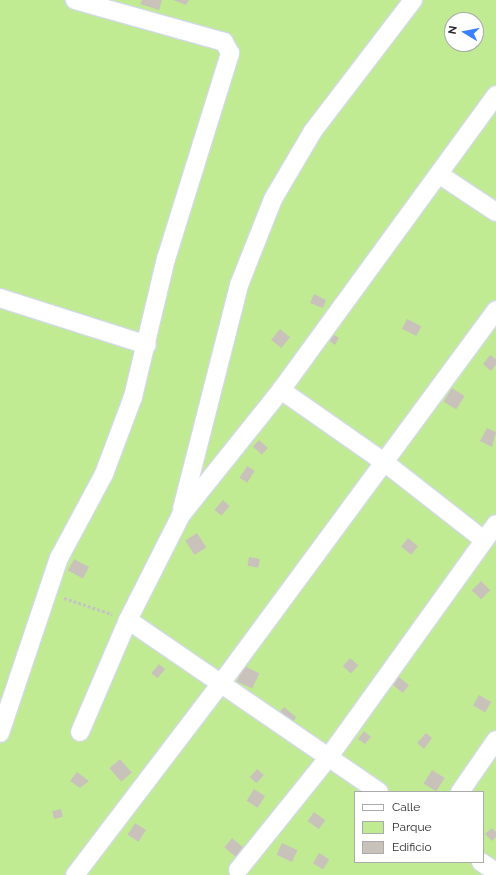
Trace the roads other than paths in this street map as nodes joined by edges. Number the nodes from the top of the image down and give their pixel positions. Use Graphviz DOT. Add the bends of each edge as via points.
graph roads {
  1 [pos="75,0"];
  2 [pos="414,0"];
  3 [pos="496,95"];
  4 [pos="440,175"];
  5 [pos="496,212"];
  6 [pos="0,298"];
  7 [pos="496,310"];
  8 [pos="147,345"];
  9 [pos="281,390"];
  10 [pos="384,462"];
  11 [pos="181,515"];
  12 [pos="496,524"];
  13 [pos="484,540"];
  14 [pos="128,620"];
  15 [pos="222,682"];
  16 [pos="80,732"];
  17 [pos="0,733"];
  18 [pos="496,740"];
  19 [pos="328,758"];
  20 [pos="378,791"];
  21 [pos="461,791"];
  22 [pos="482,863"];
  23 [pos="238,870"];
  24 [pos="496,872"];
  25 [pos="74,875"];
  1 -- 8 [label="street" via="224,42 230,53 166,259"];
  2 -- 11 [label="street" via="313,131 273,199 239,285"];
  3 -- 4 [label="street"];
  4 -- 5 [label="street"];
  4 -- 9 [label="street"];
  6 -- 8 [label="street"];
  7 -- 10 [label="street"];
  8 -- 17 [label="street" via="133,397 104,474 59,558 46,592"];
  9 -- 10 [label="street"];
  9 -- 11 [label="street"];
  10 -- 13 [label="street"];
  10 -- 15 [label="street"];
  11 -- 14 [label="street"];
  12 -- 13 [label="street"];
  13 -- 19 [label="street"];
  14 -- 15 [label="street"];
  14 -- 16 [label="street"];
  15 -- 19 [label="street" via="252,707"];
  15 -- 25 [label="street"];
  18 -- 21 [label="street"];
  19 -- 20 [label="street"];
  19 -- 23 [label="street"];
  22 -- 24 [label="street"];
}
